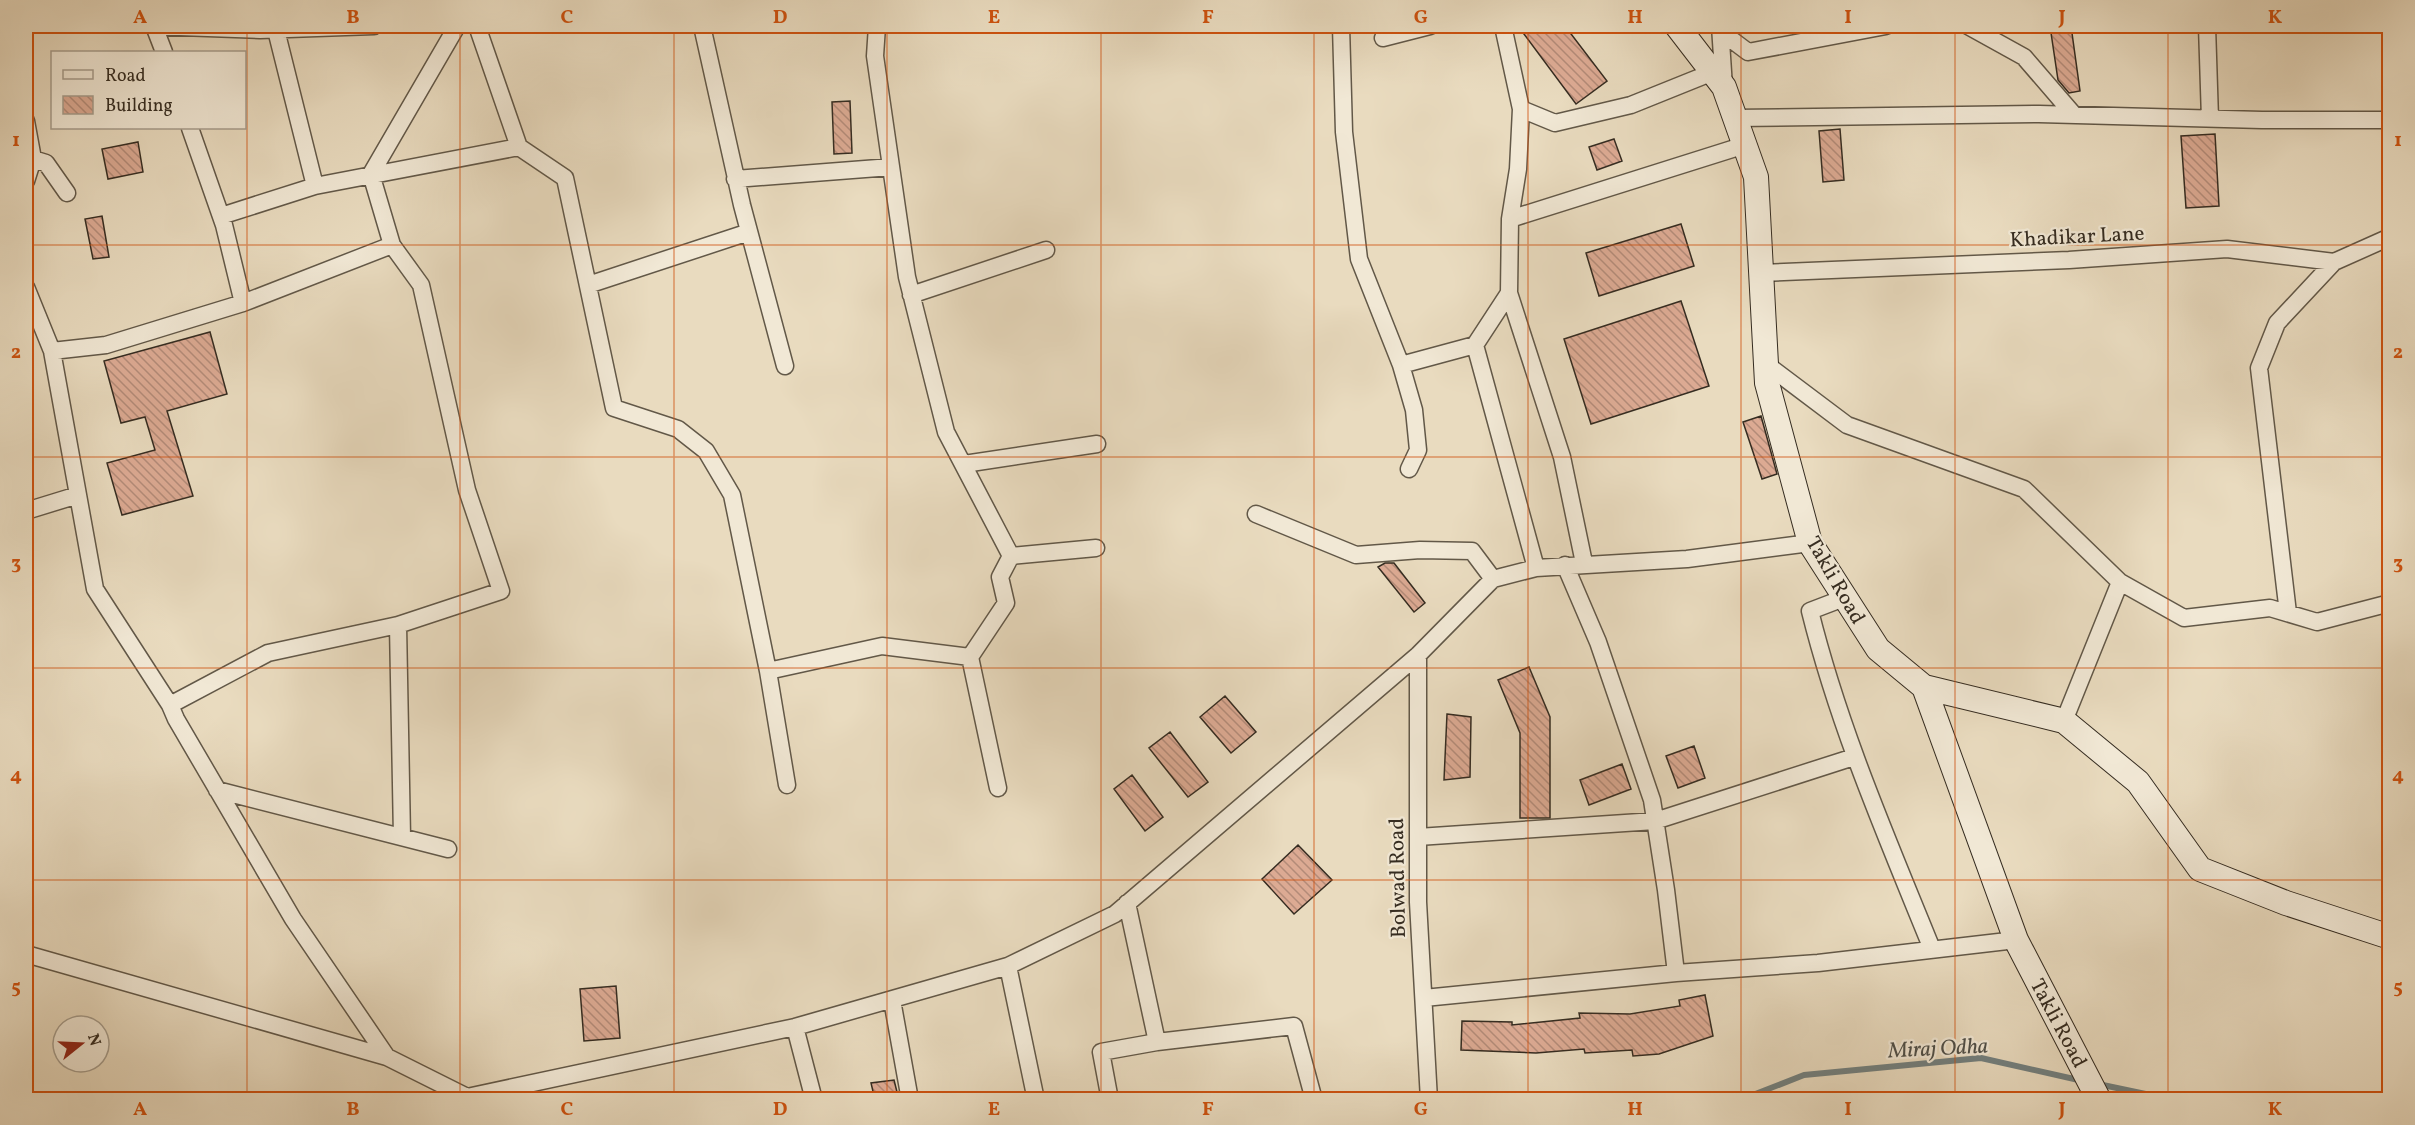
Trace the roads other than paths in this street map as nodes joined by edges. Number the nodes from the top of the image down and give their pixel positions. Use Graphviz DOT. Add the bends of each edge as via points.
graph roads {
  1 [pos="153,26"];
  2 [pos="374,26"];
  3 [pos="457,26"];
  4 [pos="477,26"];
  5 [pos="702,26"];
  6 [pos="877,26"];
  7 [pos="1341,26"];
  8 [pos="1431,26"];
  9 [pos="1503,26"];
  10 [pos="1677,26"];
  11 [pos="1886,26"];
  12 [pos="1968,26"];
  13 [pos="2207,26"];
  14 [pos="1720,28"];
  15 [pos="276,30"];
  16 [pos="1383,38"];
  17 [pos="164,51"];
  18 [pos="1719,80"];
  19 [pos="1521,109"];
  20 [pos="2074,115"];
  21 [pos="1735,118"];
  22 [pos="2210,119"];
  23 [pos="2390,120"];
  24 [pos="26,121"];
  25 [pos="190,129"];
  26 [pos="1745,145"];
  27 [pos="519,147"];
  28 [pos="33,159"];
  29 [pos="891,167"];
  30 [pos="371,174"];
  31 [pos="735,179"];
  32 [pos="26,181"];
  33 [pos="315,186"];
  34 [pos="67,192"];
  35 [pos="221,216"];
  36 [pos="1510,219"];
  37 [pos="749,232"];
  38 [pos="2390,237"];
  39 [pos="392,245"];
  40 [pos="1046,250"];
  41 [pos="2334,262"];
  42 [pos="1761,273"];
  43 [pos="588,285"];
  44 [pos="26,287"];
  45 [pos="1509,293"];
  46 [pos="911,295"];
  47 [pos="243,303"];
  48 [pos="1475,345"];
  49 [pos="52,351"];
  50 [pos="1766,364"];
  51 [pos="1401,365"];
  52 [pos="785,366"];
  53 [pos="1096,444"];
  54 [pos="964,464"];
  55 [pos="1409,469"];
  56 [pos="78,495"];
  57 [pos="26,512"];
  58 [pos="1256,514"];
  59 [pos="1810,543"];
  60 [pos="1096,548"];
  61 [pos="1011,556"];
  62 [pos="1584,563"];
  63 [pos="1565,565"];
  64 [pos="1536,568"];
  65 [pos="1493,579"];
  66 [pos="2120,582"];
  67 [pos="1844,598"];
  68 [pos="2390,603"];
  69 [pos="2288,613"];
  70 [pos="398,625"];
  71 [pos="1418,655"];
  72 [pos="970,657"];
  73 [pos="768,671"];
  74 [pos="1924,687"];
  75 [pos="170,705"];
  76 [pos="2064,721"];
  77 [pos="1854,757"];
  78 [pos="787,785"];
  79 [pos="998,789"];
  80 [pos="217,790"];
  81 [pos="1655,821"];
  82 [pos="402,837"];
  83 [pos="1418,837"];
  84 [pos="448,849"];
  85 [pos="1127,903"];
  86 [pos="2390,937"];
  87 [pos="2016,940"];
  88 [pos="1932,950"];
  89 [pos="26,954"];
  90 [pos="1008,966"];
  91 [pos="1676,973"];
  92 [pos="1424,998"];
  93 [pos="892,1000"];
  94 [pos="795,1027"];
  95 [pos="1157,1042"];
  96 [pos="387,1057"];
  97 [pos="513,1093"];
  98 [pos="463,1098"];
  99 [pos="814,1100"];
  100 [pos="909,1100"];
  101 [pos="1036,1100"];
  102 [pos="1110,1100"];
  103 [pos="1314,1100"];
  104 [pos="1429,1100"];
  105 [pos="2099,1100"];
  1 -- 15 [label="street"];
  1 -- 17 [label="street"];
  2 -- 15 [label="street"];
  3 -- 30 [label="street"];
  4 -- 27 [label="street"];
  5 -- 31 [label="street"];
  6 -- 29 [label="street" via="875,56"];
  7 -- 51 [label="street" via="1344,132 1359,259"];
  8 -- 16 [label="street"];
  9 -- 19 [label="street"];
  10 -- 18 [label="main road, Takli Road"];
  11 -- 14 [label="street" via="1748,52"];
  12 -- 20 [label="street" via="2024,57"];
  13 -- 22 [label="street"];
  14 -- 18 [label="street"];
  15 -- 33 [label="street"];
  18 -- 19 [label="street" via="1555,123"];
  18 -- 21 [label="main road, Takli Road"];
  19 -- 36 [label="street"];
  20 -- 21 [label="street"];
  20 -- 22 [label="street"];
  21 -- 26 [label="main road, Takli Road"];
  22 -- 23 [label="street"];
  24 -- 28 [label="street"];
  25 -- 35 [label="street"];
  26 -- 36 [label="street"];
  26 -- 42 [label="main road, Takli Road" via="1756,177"];
  27 -- 30 [label="street"];
  27 -- 43 [label="street" via="565,178"];
  28 -- 32 [label="street"];
  28 -- 34 [label="street" via="46,162"];
  29 -- 31 [label="street"];
  29 -- 46 [label="street"];
  30 -- 33 [label="street"];
  30 -- 39 [label="street"];
  31 -- 37 [label="street"];
  33 -- 35 [label="street"];
  35 -- 47 [label="street"];
  36 -- 45 [label="street"];
  37 -- 43 [label="street"];
  37 -- 52 [label="street"];
  38 -- 41 [label="street"];
  39 -- 47 [label="street"];
  39 -- 70 [label="street" via="420,285 466,490 501,591"];
  40 -- 46 [label="street"];
  41 -- 42 [label="street, Khadikar Lane" via="2227,249"];
  41 -- 69 [label="street" via="2277,323 2259,368"];
  42 -- 50 [label="main road, Takli Road"];
  43 -- 73 [label="street" via="614,408 678,429 706,451 732,495"];
  44 -- 49 [label="street"];
  45 -- 48 [label="street"];
  45 -- 62 [label="street" via="1563,457"];
  46 -- 54 [label="street" via="946,432"];
  47 -- 49 [label="street" via="106,345"];
  48 -- 51 [label="street"];
  48 -- 64 [label="street"];
  49 -- 56 [label="street"];
  50 -- 59 [label="main road, Takli Road" via="1767,383"];
  50 -- 66 [label="street" via="1847,425 2024,489"];
  51 -- 55 [label="street" via="1414,410 1418,450"];
  53 -- 54 [label="street"];
  54 -- 61 [label="street"];
  56 -- 57 [label="street"];
  56 -- 75 [label="street" via="95,589"];
  58 -- 65 [label="street" via="1356,555 1472,551"];
  59 -- 62 [label="street" via="1686,559"];
  59 -- 67 [label="main road, Takli Road"];
  60 -- 61 [label="street"];
  61 -- 72 [label="street" via="1000,578 1006,603"];
  62 -- 63 [label="street"];
  63 -- 64 [label="street"];
  63 -- 81 [label="street" via="1628,725"];
  64 -- 65 [label="street"];
  65 -- 71 [label="street"];
  66 -- 69 [label="street" via="2184,618 2270,608"];
  66 -- 76 [label="street"];
  67 -- 74 [label="main road, Takli Road" via="1878,649"];
  67 -- 77 [label="street" via="1810,611"];
  68 -- 69 [label="street" via="2317,622"];
  70 -- 75 [label="street" via="268,653"];
  70 -- 82 [label="street"];
  71 -- 83 [label="street, Bolwad Road"];
  71 -- 85 [label="street"];
  72 -- 73 [label="street" via="882,646"];
  72 -- 79 [label="street"];
  73 -- 78 [label="street"];
  74 -- 76 [label="main road"];
  74 -- 87 [label="main road, Takli Road"];
  75 -- 80 [label="street"];
  76 -- 86 [label="main road" via="2138,782 2200,869 2286,903"];
  77 -- 81 [label="street"];
  77 -- 88 [label="street"];
  80 -- 82 [label="street"];
  80 -- 96 [label="street" via="293,919"];
  81 -- 83 [label="street"];
  81 -- 91 [label="street"];
  82 -- 84 [label="street"];
  83 -- 92 [label="street, Bolwad Road"];
  85 -- 90 [label="street" via="1114,914"];
  85 -- 95 [label="street"];
  87 -- 88 [label="street"];
  87 -- 105 [label="main road, Takli Road"];
  88 -- 91 [label="street"];
  89 -- 96 [label="street"];
  90 -- 93 [label="street"];
  90 -- 101 [label="street"];
  91 -- 92 [label="street"];
  92 -- 104 [label="street, Bolwad Road"];
  93 -- 94 [label="street"];
  93 -- 100 [label="street"];
  94 -- 97 [label="street"];
  94 -- 99 [label="street"];
  95 -- 102 [label="street" via="1101,1052"];
  95 -- 103 [label="street" via="1294,1026"];
  96 -- 98 [label="street"];
  97 -- 98 [label="street"];
}
